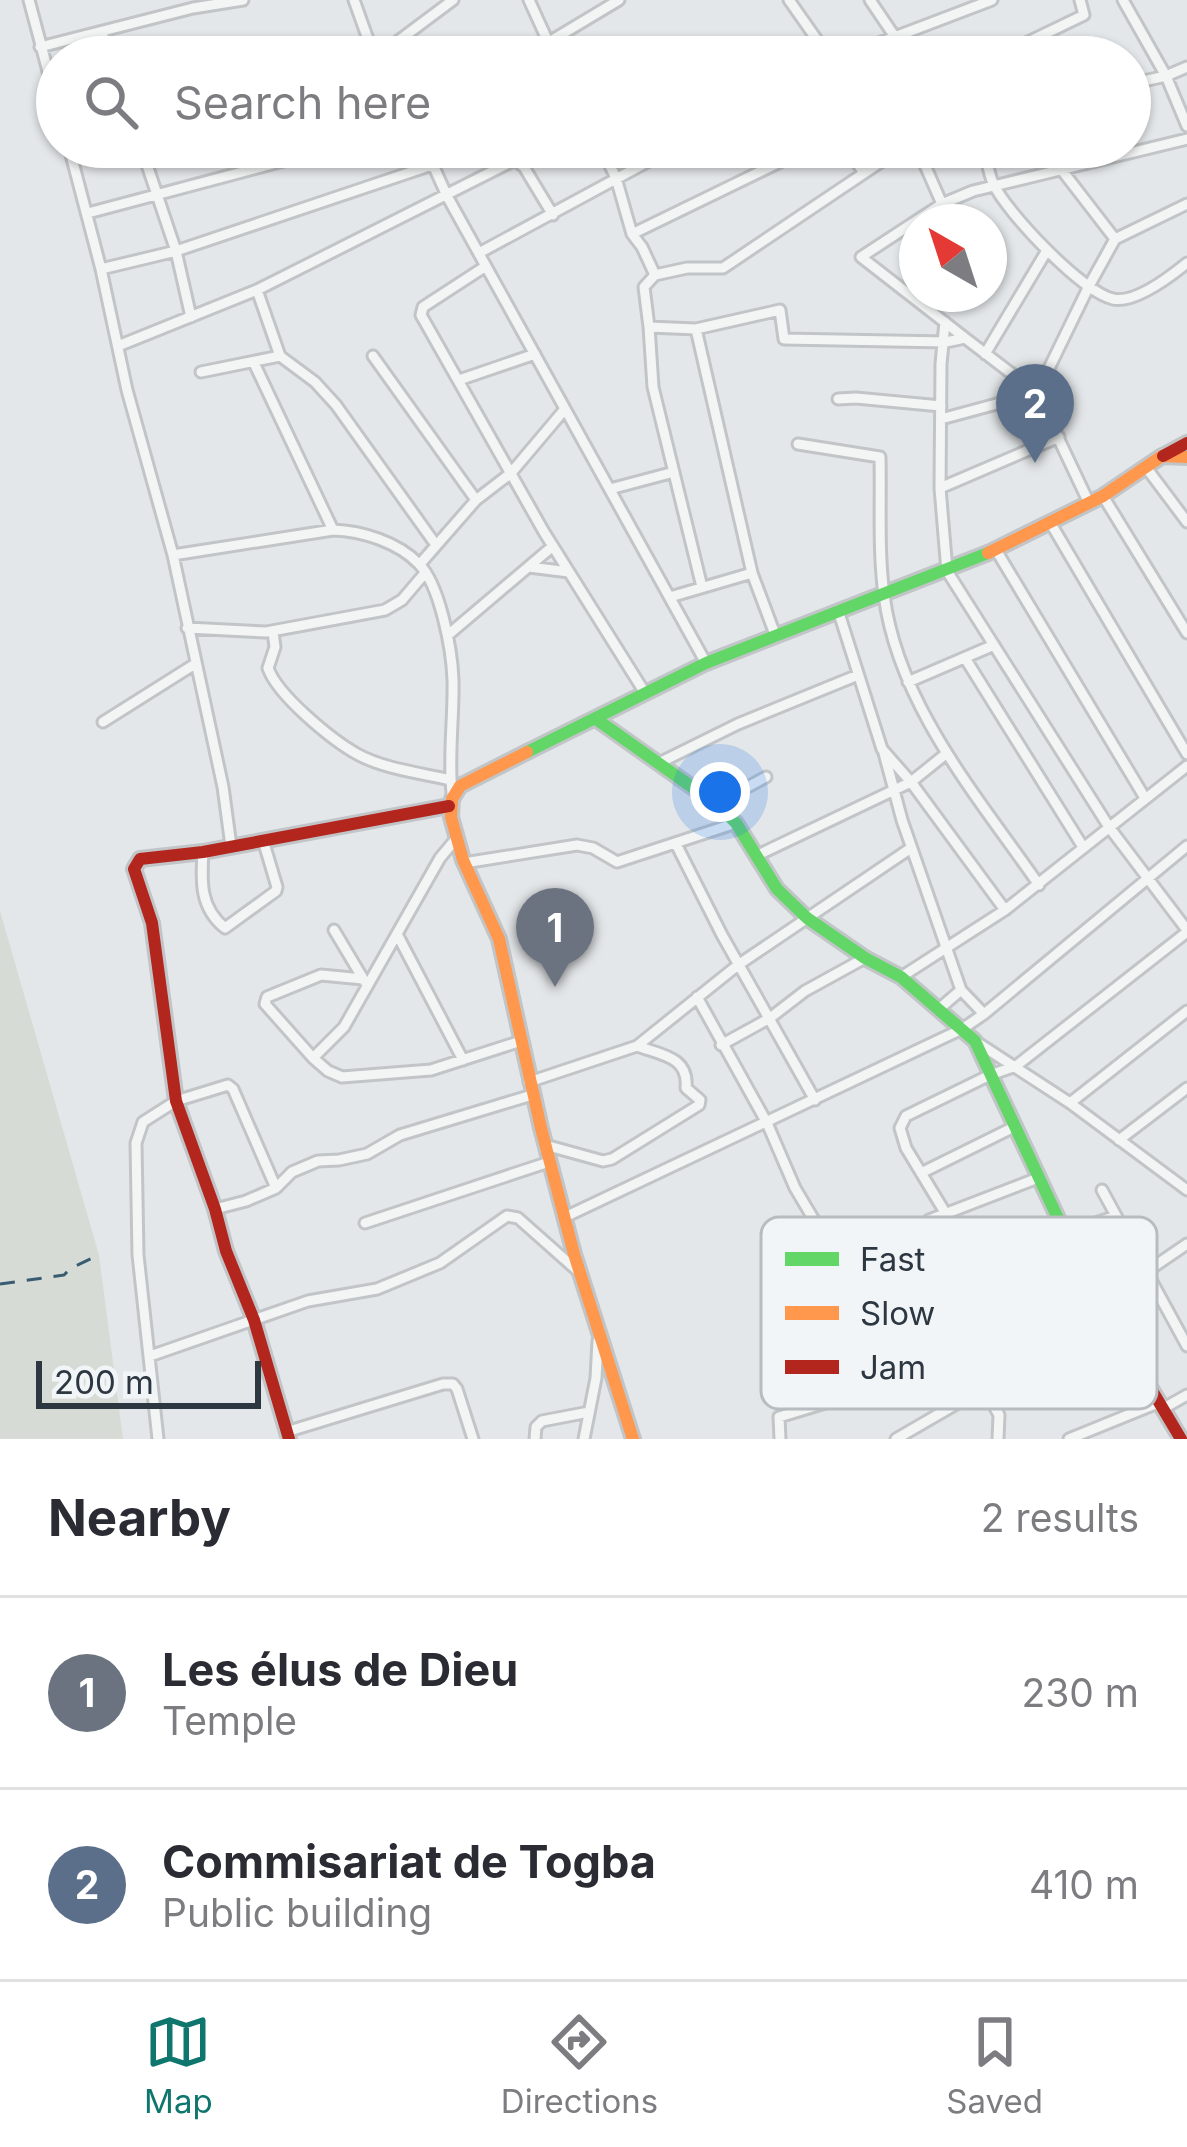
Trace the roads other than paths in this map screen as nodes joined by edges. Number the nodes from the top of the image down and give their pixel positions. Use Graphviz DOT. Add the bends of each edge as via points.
graph roads {
  1 [pos="29,0"];
  2 [pos="243,0"];
  3 [pos="354,0"];
  4 [pos="453,0"];
  5 [pos="529,0"];
  6 [pos="590,0"];
  7 [pos="619,0"];
  8 [pos="789,0"];
  9 [pos="870,0"];
  10 [pos="956,0"];
  11 [pos="992,0"];
  12 [pos="1080,0"];
  13 [pos="1123,0"];
  14 [pos="964,11"];
  15 [pos="595,15"];
  16 [pos="102,33"];
  17 [pos="37,36"];
  18 [pos="89,36"];
  19 [pos="103,36"];
  20 [pos="367,36"];
  21 [pos="406,36"];
  22 [pos="545,36"];
  23 [pos="560,36"];
  24 [pos="814,36"];
  25 [pos="894,36"];
  26 [pos="898,36"];
  27 [pos="1040,36"];
  28 [pos="1143,36"];
  29 [pos="1151,49"];
  30 [pos="1187,68"];
  31 [pos="1166,76"];
  32 [pos="1151,80"];
  33 [pos="1187,125"];
  34 [pos="1187,139"];
  35 [pos="1151,148"];
  36 [pos="75,168"];
  37 [pos="148,168"];
  38 [pos="256,168"];
  39 [pos="423,168"];
  40 [pos="433,168"];
  41 [pos="500,168"];
  42 [pos="525,168"];
  43 [pos="611,168"];
  44 [pos="635,168"];
  45 [pos="768,168"];
  46 [pos="861,168"];
  47 [pos="870,168"];
  48 [pos="926,168"];
  49 [pos="990,168"];
  50 [pos="1065,168"];
  51 [pos="1061,169"];
  52 [pos="864,172"];
  53 [pos="616,178"];
  54 [pos="994,185"];
  55 [pos="157,194"];
  56 [pos="447,196"];
  57 [pos="942,204"];
  58 [pos="1187,204"];
  59 [pos="88,213"];
  60 [pos="553,215"];
  61 [pos="899,232"];
  62 [pos="632,234"];
  63 [pos="1115,239"];
  64 [pos="176,251"];
  65 [pos="1046,252"];
  66 [pos="479,253"];
  67 [pos="1187,263"];
  68 [pos="486,266"];
  69 [pos="101,268"];
  70 [pos="655,275"];
  71 [pos="1089,286"];
  72 [pos="899,289"];
  73 [pos="257,290"];
  74 [pos="930,312"];
  75 [pos="191,316"];
  76 [pos="945,322"];
  77 [pos="649,327"];
  78 [pos="696,328"];
  79 [pos="965,338"];
  80 [pos="946,342"];
  81 [pos="118,346"];
  82 [pos="535,354"];
  83 [pos="985,354"];
  84 [pos="280,356"];
  85 [pos="373,356"];
  86 [pos="254,363"];
  87 [pos="201,372"];
  88 [pos="459,380"];
  89 [pos="1037,393"];
  90 [pos="838,399"];
  91 [pos="941,406"];
  92 [pos="565,409"];
  93 [pos="941,419"];
  94 [pos="1059,437"];
  95 [pos="1187,443"];
  96 [pos="798,444"];
  97 [pos="1162,456"];
  98 [pos="1187,457"];
  99 [pos="1145,466"];
  100 [pos="674,472"];
  101 [pos="511,473"];
  102 [pos="940,488"];
  103 [pos="610,489"];
  104 [pos="1103,496"];
  105 [pos="476,500"];
  106 [pos="1089,503"];
  107 [pos="1050,522"];
  108 [pos="1187,522"];
  109 [pos="333,530"];
  110 [pos="436,545"];
  111 [pos="553,546"];
  112 [pos="996,550"];
  113 [pos="172,555"];
  114 [pos="529,567"];
  115 [pos="422,568"];
  116 [pos="947,571"];
  117 [pos="569,572"];
  118 [pos="752,573"];
  119 [pos="702,587"];
  120 [pos="884,595"];
  121 [pos="670,597"];
  122 [pos="837,610"];
  123 [pos="187,628"];
  124 [pos="273,632"];
  125 [pos="1187,633"];
  126 [pos="448,635"];
  127 [pos="776,637"];
  128 [pos="994,645"];
  129 [pos="965,658"];
  130 [pos="706,663"];
  131 [pos="195,664"];
  132 [pos="858,675"];
  133 [pos="908,682"];
  134 [pos="646,693"];
  135 [pos="596,719"];
  136 [pos="103,722"];
  137 [pos="882,749"];
  138 [pos="947,753"];
  139 [pos="1187,754"];
  140 [pos="659,763"];
  141 [pos="1187,766"];
  142 [pos="766,777"];
  143 [pos="911,782"];
  144 [pos="894,791"];
  145 [pos="450,793"];
  146 [pos="1145,798"];
  147 [pos="716,804"];
  148 [pos="736,823"];
  149 [pos="1109,827"];
  150 [pos="263,840"];
  151 [pos="455,840"];
  152 [pos="676,844"];
  153 [pos="231,846"];
  154 [pos="1187,846"];
  155 [pos="1083,847"];
  156 [pos="911,848"];
  157 [pos="203,853"];
  158 [pos="758,855"];
  159 [pos="464,863"];
  160 [pos="1147,880"];
  161 [pos="1039,885"];
  162 [pos="1005,910"];
  163 [pos="807,918"];
  164 [pos="334,930"];
  165 [pos="1187,931"];
  166 [pos="397,934"];
  167 [pos="946,947"];
  168 [pos="865,958"];
  169 [pos="738,965"];
  170 [pos="901,977"];
  171 [pos="366,983"];
  172 [pos="961,990"];
  173 [pos="697,997"];
  174 [pos="939,1009"];
  175 [pos="1187,1010"];
  176 [pos="984,1014"];
  177 [pos="770,1018"];
  178 [pos="962,1029"];
  179 [pos="521,1041"];
  180 [pos="975,1041"];
  181 [pos="722,1045"];
  182 [pos="637,1046"];
  183 [pos="314,1058"];
  184 [pos="463,1060"];
  185 [pos="1016,1066"];
  186 [pos="990,1075"];
  187 [pos="1187,1088"];
  188 [pos="530,1089"];
  189 [pos="815,1100"];
  190 [pos="176,1101"];
  191 [pos="1070,1103"];
  192 [pos="767,1123"];
  193 [pos="1014,1127"];
  194 [pos="1119,1140"];
  195 [pos="544,1145"];
  196 [pos="549,1162"];
  197 [pos="921,1172"];
  198 [pos="1187,1172"];
  199 [pos="1038,1178"];
  200 [pos="1175,1181"];
  201 [pos="276,1188"];
  202 [pos="1102,1190"];
  203 [pos="1187,1190"];
  204 [pos="215,1210"];
  205 [pos="946,1214"];
  206 [pos="1116,1216"];
  207 [pos="566,1217"];
  208 [pos="812,1217"];
  209 [pos="938,1217"];
  210 [pos="1057,1217"];
  211 [pos="1113,1217"];
  212 [pos="365,1223"];
  213 [pos="1186,1246"];
  214 [pos="1157,1265"];
  215 [pos="580,1274"];
  216 [pos="1157,1292"];
  217 [pos="254,1320"];
  218 [pos="598,1336"];
  219 [pos="1187,1346"];
  220 [pos="150,1356"];
  221 [pos="1187,1395"];
  222 [pos="1157,1397"];
  223 [pos="1162,1405"];
  224 [pos="1157,1407"];
  225 [pos="805,1409"];
  226 [pos="947,1409"];
  227 [pos="994,1409"];
  228 [pos="1151,1409"];
  229 [pos="589,1412"];
  230 [pos="288,1436"];
  231 [pos="158,1439"];
  232 [pos="472,1439"];
  233 [pos="536,1439"];
  234 [pos="584,1439"];
  235 [pos="633,1439"];
  236 [pos="780,1439"];
  237 [pos="896,1439"];
  238 [pos="998,1439"];
  239 [pos="1070,1439"];
  240 [pos="1181,1439"];
  1 -- 17 [label="street"];
  2 -- 16 [label="street"];
  3 -- 20 [label="street"];
  4 -- 21 [label="street"];
  5 -- 22 [label="street"];
  6 -- 15 [label="street"];
  7 -- 15 [label="street"];
  8 -- 24 [label="street"];
  9 -- 25 [label="street"];
  10 -- 14 [label="street"];
  11 -- 14 [label="street"];
  12 -- 27 [label="street" via="1084,15"];
  13 -- 28 [label="street"];
  14 -- 26 [label="street"];
  15 -- 23 [label="street"];
  16 -- 18 [label="street"];
  16 -- 19 [label="street"];
  29 -- 31 [label="street"];
  30 -- 31 [label="street"];
  31 -- 32 [label="street"];
  31 -- 33 [label="street"];
  34 -- 35 [label="street"];
  36 -- 59 [label="street"];
  37 -- 55 [label="street"];
  38 -- 55 [label="street"];
  39 -- 64 [label="street"];
  40 -- 56 [label="street"];
  41 -- 56 [label="street"];
  42 -- 60 [label="street"];
  43 -- 53 [label="street"];
  44 -- 53 [label="street"];
  45 -- 62 [label="street"];
  46 -- 52 [label="street"];
  47 -- 52 [label="street"];
  48 -- 57 [label="street"];
  49 -- 54 [label="street"];
  50 -- 51 [label="street"];
  51 -- 54 [label="street"];
  51 -- 63 [label="street"];
  52 -- 70 [label="street" via="723,268"];
  53 -- 60 [label="street"];
  53 -- 62 [label="street"];
  54 -- 57 [label="street"];
  54 -- 65 [label="street"];
  55 -- 59 [label="street"];
  55 -- 64 [label="street"];
  56 -- 66 [label="street"];
  56 -- 73 [label="street"];
  58 -- 63 [label="street"];
  59 -- 69 [label="street"];
  60 -- 66 [label="street"];
  61 -- 72 [label="street" via="861,257"];
  62 -- 70 [label="street"];
  63 -- 71 [label="street"];
  64 -- 69 [label="street"];
  64 -- 75 [label="street"];
  65 -- 71 [label="street"];
  65 -- 83 [label="street"];
  66 -- 68 [label="street"];
  67 -- 71 [label="street" via="1160,286 1114,300"];
  68 -- 82 [label="street"];
  68 -- 88 [label="street" via="420,311"];
  69 -- 81 [label="street"];
  70 -- 77 [label="street" via="644,287"];
  71 -- 89 [label="street"];
  73 -- 75 [label="street"];
  73 -- 84 [label="street"];
  74 -- 76 [label="street"];
  75 -- 81 [label="street"];
  76 -- 79 [label="street"];
  76 -- 80 [label="street"];
  77 -- 78 [label="street"];
  77 -- 100 [label="street" via="653,387"];
  78 -- 80 [label="street" via="780,310 784,339"];
  78 -- 118 [label="street"];
  79 -- 80 [label="street"];
  79 -- 83 [label="street"];
  80 -- 91 [label="street"];
  81 -- 113 [label="street"];
  82 -- 88 [label="street"];
  82 -- 92 [label="street"];
  83 -- 89 [label="street"];
  84 -- 86 [label="street"];
  84 -- 110 [label="street" via="336,405"];
  85 -- 105 [label="street"];
  86 -- 87 [label="street"];
  86 -- 109 [label="street"];
  88 -- 101 [label="street"];
  89 -- 93 [label="street"];
  89 -- 94 [label="street"];
  90 -- 91 [label="street"];
  91 -- 93 [label="street"];
  92 -- 101 [label="street"];
  92 -- 103 [label="street"];
  93 -- 102 [label="street"];
  94 -- 102 [label="street"];
  94 -- 106 [label="street"];
  95 -- 97 [label="street"];
  96 -- 120 [label="street" via="880,457"];
  97 -- 98 [label="street"];
  97 -- 99 [label="street"];
  99 -- 104 [label="street"];
  99 -- 108 [label="street"];
  100 -- 103 [label="street"];
  100 -- 119 [label="street"];
  101 -- 105 [label="street"];
  101 -- 111 [label="street"];
  102 -- 116 [label="street"];
  103 -- 121 [label="street"];
  104 -- 106 [label="street"];
  104 -- 125 [label="street"];
  105 -- 110 [label="street"];
  106 -- 107 [label="street"];
  107 -- 112 [label="street"];
  107 -- 139 [label="street"];
  109 -- 113 [label="street"];
  109 -- 115 [label="street" via="368,535"];
  110 -- 115 [label="street"];
  111 -- 114 [label="street"];
  111 -- 117 [label="street"];
  112 -- 116 [label="street"];
  112 -- 146 [label="street"];
  113 -- 123 [label="street"];
  114 -- 117 [label="street"];
  114 -- 126 [label="street"];
  115 -- 124 [label="street" via="402,600 385,610"];
  115 -- 126 [label="street"];
  116 -- 120 [label="street"];
  116 -- 128 [label="street"];
  117 -- 134 [label="street"];
  118 -- 119 [label="street"];
  118 -- 127 [label="street"];
  119 -- 121 [label="street"];
  120 -- 122 [label="street"];
  120 -- 133 [label="street"];
  121 -- 130 [label="street"];
  122 -- 127 [label="street"];
  122 -- 132 [label="street"];
  123 -- 124 [label="street"];
  123 -- 131 [label="street"];
  124 -- 145 [label="street" via="268,668 283,694 357,754"];
  126 -- 145 [label="street"];
  127 -- 130 [label="street"];
  128 -- 129 [label="street"];
  128 -- 149 [label="street"];
  129 -- 133 [label="street"];
  129 -- 155 [label="street"];
  130 -- 134 [label="street"];
  131 -- 136 [label="street"];
  131 -- 153 [label="street"];
  132 -- 137 [label="street"];
  132 -- 140 [label="street"];
  133 -- 138 [label="street"];
  134 -- 135 [label="street"];
  135 -- 140 [label="street"];
  135 -- 145 [label="street"];
  137 -- 143 [label="street"];
  137 -- 144 [label="street"];
  138 -- 143 [label="street"];
  138 -- 161 [label="street"];
  140 -- 147 [label="street"];
  141 -- 146 [label="street"];
  142 -- 147 [label="street"];
  143 -- 144 [label="street"];
  143 -- 162 [label="street"];
  144 -- 156 [label="street"];
  144 -- 158 [label="street"];
  145 -- 150 [label="street"];
  145 -- 151 [label="street"];
  146 -- 149 [label="street"];
  147 -- 148 [label="street"];
  148 -- 152 [label="street"];
  148 -- 158 [label="street"];
  149 -- 155 [label="street"];
  149 -- 160 [label="street"];
  150 -- 153 [label="street"];
  150 -- 157 [label="street" via="276,891 225,928 202,892"];
  151 -- 159 [label="street"];
  151 -- 166 [label="street"];
  152 -- 159 [label="street" via="617,862 577,845"];
  152 -- 169 [label="street"];
  153 -- 157 [label="street"];
  154 -- 160 [label="street"];
  155 -- 161 [label="street"];
  156 -- 163 [label="street"];
  156 -- 167 [label="street"];
  157 -- 190 [label="street" via="140,860 134,868 157,948"];
  158 -- 163 [label="street"];
  159 -- 179 [label="street" via="494,921"];
  160 -- 165 [label="street"];
  160 -- 176 [label="street"];
  161 -- 162 [label="street"];
  162 -- 167 [label="street"];
  163 -- 168 [label="street"];
  163 -- 169 [label="street"];
  164 -- 171 [label="street"];
  165 -- 185 [label="street"];
  166 -- 171 [label="street"];
  166 -- 184 [label="street"];
  167 -- 170 [label="street"];
  167 -- 172 [label="street"];
  168 -- 170 [label="street"];
  168 -- 177 [label="street"];
  169 -- 173 [label="street"];
  169 -- 177 [label="street"];
  170 -- 174 [label="street"];
  171 -- 183 [label="street" via="344,1027"];
  171 -- 183 [label="street" via="321,975 265,1000"];
  172 -- 174 [label="street"];
  172 -- 176 [label="street"];
  173 -- 181 [label="street"];
  173 -- 182 [label="street"];
  174 -- 178 [label="street"];
  175 -- 191 [label="street"];
  176 -- 178 [label="street"];
  177 -- 181 [label="street"];
  177 -- 189 [label="street"];
  178 -- 180 [label="street"];
  178 -- 189 [label="street"];
  179 -- 184 [label="street"];
  179 -- 188 [label="street"];
  180 -- 185 [label="street"];
  180 -- 186 [label="street"];
  181 -- 192 [label="street"];
  182 -- 188 [label="street"];
  182 -- 195 [label="street" via="682,1065 686,1088 701,1103 612,1159"];
  183 -- 184 [label="street" via="342,1077"];
  185 -- 186 [label="street"];
  185 -- 191 [label="street"];
  186 -- 193 [label="street"];
  186 -- 197 [label="street" via="906,1116 900,1128"];
  187 -- 194 [label="street"];
  188 -- 195 [label="street"];
  188 -- 201 [label="street" via="367,1154 318,1161"];
  189 -- 192 [label="street"];
  190 -- 201 [label="street" via="222,1085 233,1089"];
  190 -- 204 [label="street"];
  190 -- 220 [label="street" via="143,1122 136,1143"];
  191 -- 194 [label="street"];
  192 -- 207 [label="street"];
  192 -- 208 [label="street"];
  193 -- 197 [label="street"];
  193 -- 199 [label="street"];
  194 -- 200 [label="street"];
  195 -- 196 [label="street"];
  196 -- 207 [label="street"];
  196 -- 212 [label="street"];
  197 -- 205 [label="street"];
  198 -- 200 [label="street"];
  199 -- 205 [label="street"];
  199 -- 210 [label="street"];
  200 -- 203 [label="street"];
  201 -- 204 [label="street"];
  202 -- 206 [label="street"];
  204 -- 217 [label="street"];
  205 -- 209 [label="street"];
  206 -- 211 [label="street"];
  207 -- 215 [label="street"];
  213 -- 214 [label="street"];
  215 -- 217 [label="street" via="512,1215 440,1263 377,1289"];
  215 -- 218 [label="street"];
  216 -- 219 [label="street"];
  217 -- 220 [label="street"];
  217 -- 230 [label="street"];
  218 -- 229 [label="street"];
  218 -- 235 [label="street"];
  220 -- 231 [label="street"];
  221 -- 223 [label="street"];
  222 -- 223 [label="street"];
  223 -- 224 [label="street"];
  223 -- 240 [label="street"];
  225 -- 236 [label="street" via="779,1417"];
  226 -- 237 [label="street"];
  227 -- 238 [label="street"];
  228 -- 239 [label="street"];
  229 -- 233 [label="street" via="542,1421"];
  229 -- 234 [label="street"];
  230 -- 232 [label="street" via="453,1384"];
}
